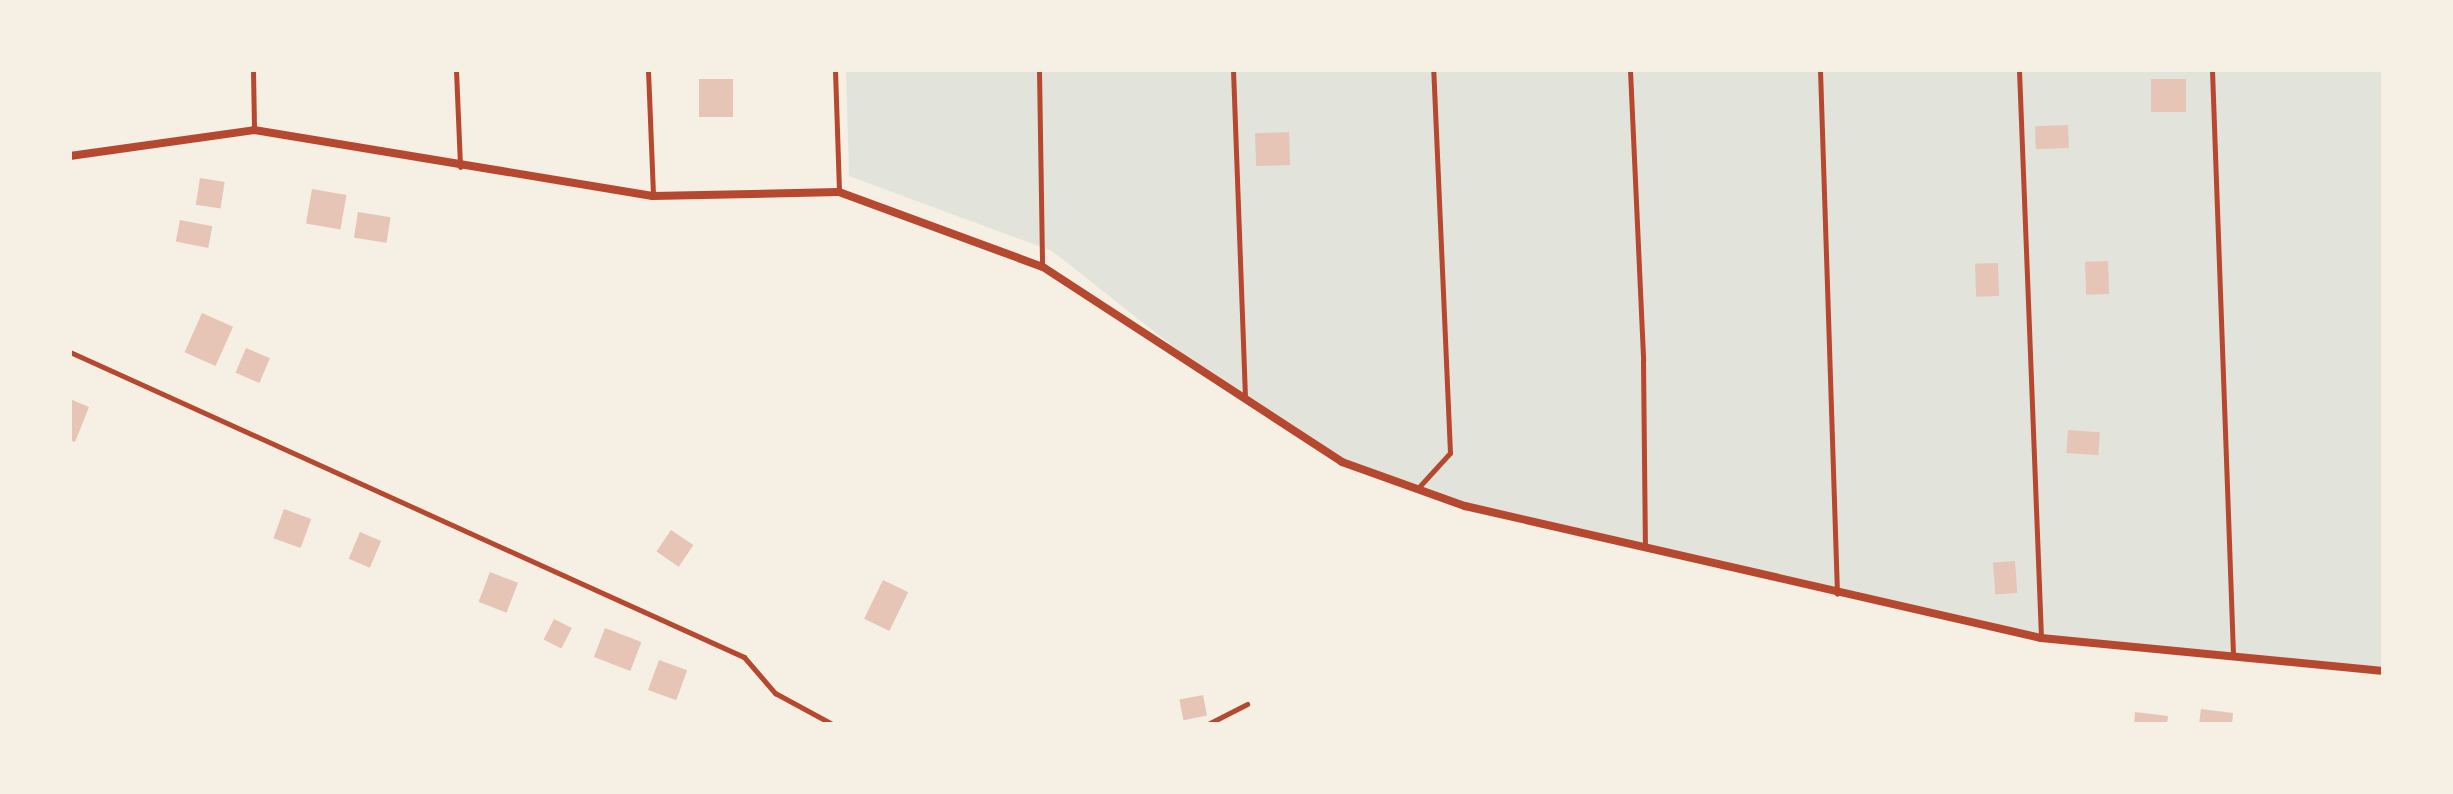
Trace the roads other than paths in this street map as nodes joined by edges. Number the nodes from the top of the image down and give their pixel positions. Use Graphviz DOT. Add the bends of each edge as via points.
graph roads {
  1 [pos="253,70"];
  2 [pos="456,70"];
  3 [pos="648,70"];
  4 [pos="835,70"];
  5 [pos="1039,70"];
  6 [pos="1233,70"];
  7 [pos="1433,70"];
  8 [pos="1630,70"];
  9 [pos="1820,70"];
  10 [pos="2019,70"];
  11 [pos="2212,70"];
  12 [pos="254,130"];
  13 [pos="70,156"];
  14 [pos="460,168"];
  15 [pos="839,192"];
  16 [pos="653,196"];
  17 [pos="1043,267"];
  18 [pos="70,352"];
  19 [pos="1245,403"];
  20 [pos="1416,490"];
  21 [pos="1645,548"];
  22 [pos="1837,595"];
  23 [pos="2041,638"];
  24 [pos="2233,655"];
  25 [pos="2383,671"];
  26 [pos="1247,704"];
  27 [pos="832,724"];
  28 [pos="1208,724"];
  1 -- 12 [label="lane"];
  2 -- 14 [label="lane"];
  3 -- 16 [label="lane"];
  4 -- 15 [label="lane"];
  5 -- 17 [label="lane"];
  6 -- 19 [label="lane"];
  7 -- 20 [label="lane" via="1450,453"];
  8 -- 21 [label="lane"];
  9 -- 22 [label="lane"];
  10 -- 23 [label="lane"];
  11 -- 24 [label="lane"];
  12 -- 13 [label="street"];
  12 -- 14 [label="street"];
  14 -- 16 [label="street"];
  15 -- 16 [label="street"];
  15 -- 17 [label="street"];
  17 -- 19 [label="street"];
  18 -- 27 [label="lane" via="744,657 775,693"];
  19 -- 20 [label="street" via="1342,462"];
  20 -- 21 [label="street"];
  21 -- 22 [label="street"];
  22 -- 23 [label="street"];
  23 -- 24 [label="street"];
  24 -- 25 [label="street"];
  26 -- 28 [label="lane"];
}
